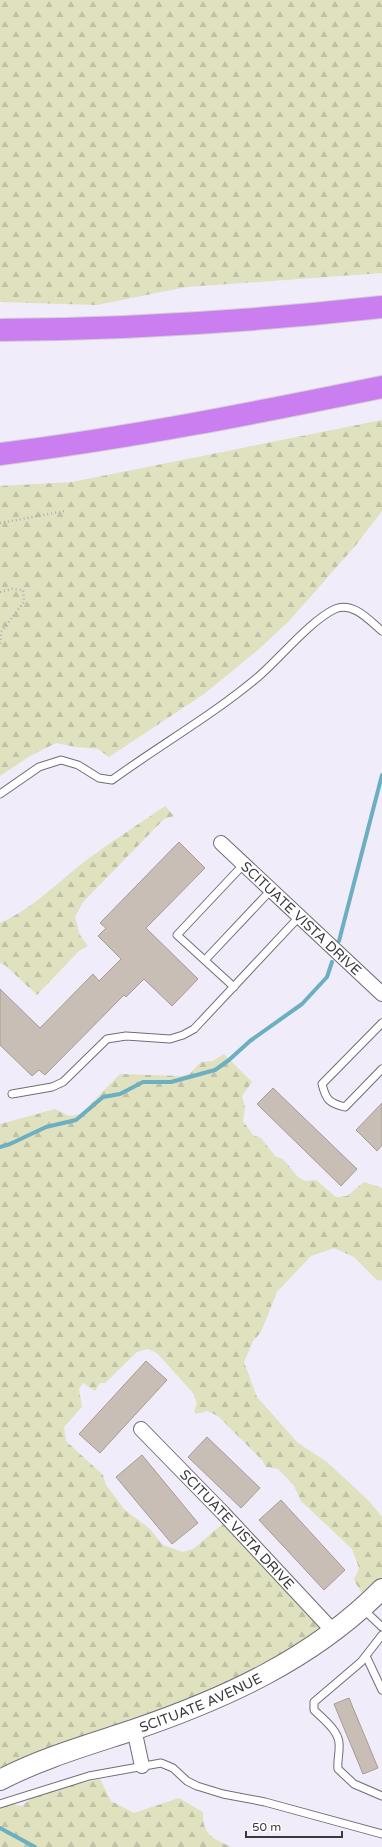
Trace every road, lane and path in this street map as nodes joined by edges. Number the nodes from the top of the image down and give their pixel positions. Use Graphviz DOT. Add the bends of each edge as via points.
graph roads {
  1 [pos="382,307"];
  2 [pos="0,330"];
  3 [pos="382,387"];
  4 [pos="0,454"];
  5 [pos="65,511"];
  6 [pos="0,523"];
  7 [pos="0,592"];
  8 [pos="382,631"];
  9 [pos="0,646"];
  10 [pos="0,794"];
  11 [pos="221,843"];
  12 [pos="244,864"];
  13 [pos="271,890"];
  14 [pos="299,917"];
  15 [pos="205,960"];
  16 [pos="234,987"];
  17 [pos="382,994"];
  18 [pos="382,1023"];
  19 [pos="382,1069"];
  20 [pos="12,1094"];
  21 [pos="141,1429"];
  22 [pos="382,1589"];
  23 [pos="362,1608"];
  24 [pos="382,1627"];
  25 [pos="333,1631"];
  26 [pos="382,1635"];
  27 [pos="366,1656"];
  28 [pos="382,1690"];
  29 [pos="134,1729"];
  30 [pos="142,1766"];
  31 [pos="0,1780"];
  32 [pos="382,1796"];
  33 [pos="0,1804"];
  34 [pos="382,1834"];
  1 -- 2 [label="highway" via="189,322"];
  3 -- 4 [label="highway" via="181,428"];
  5 -- 6 [label="path"];
  7 -- 9 [label="path" via="23,590 24,602 1,632"];
  8 -- 10 [label="lane" via="348,607 336,609 316,622 258,677 205,717 112,780 99,778 78,765 61,760 39,767"];
  11 -- 12 [label="street, SCITUATE VISTA DRIVE"];
  12 -- 13 [label="street, SCITUATE VISTA DRIVE"];
  12 -- 15 [label="lane" via="178,935"];
  13 -- 14 [label="street, SCITUATE VISTA DRIVE"];
  13 -- 15 [label="lane"];
  14 -- 16 [label="lane"];
  14 -- 17 [label="street, SCITUATE VISTA DRIVE"];
  15 -- 16 [label="lane"];
  16 -- 20 [label="lane" via="202,1022 183,1035 170,1039 126,1036 107,1039 63,1082 52,1087"];
  18 -- 19 [label="lane" via="322,1084 325,1096 332,1104 345,1107"];
  21 -- 25 [label="street, SCITUATE VISTA DRIVE"];
  22 -- 23 [label="main road, SCITUATE AVENUE"];
  23 -- 24 [label="lane"];
  23 -- 25 [label="main road, SCITUATE AVENUE"];
  25 -- 29 [label="main road, SCITUATE AVENUE" via="295,1658 260,1678 198,1707"];
  26 -- 27 [label="lane"];
  27 -- 28 [label="lane"];
  27 -- 32 [label="lane" via="314,1702 314,1710 338,1738 338,1769 354,1784"];
  29 -- 30 [label="street"];
  29 -- 31 [label="main road, SCITUATE AVENUE" via="58,1755"];
  30 -- 33 [label="lane" via="89,1776"];
  30 -- 34 [label="lane" via="161,1763 173,1768 197,1786"];
}
